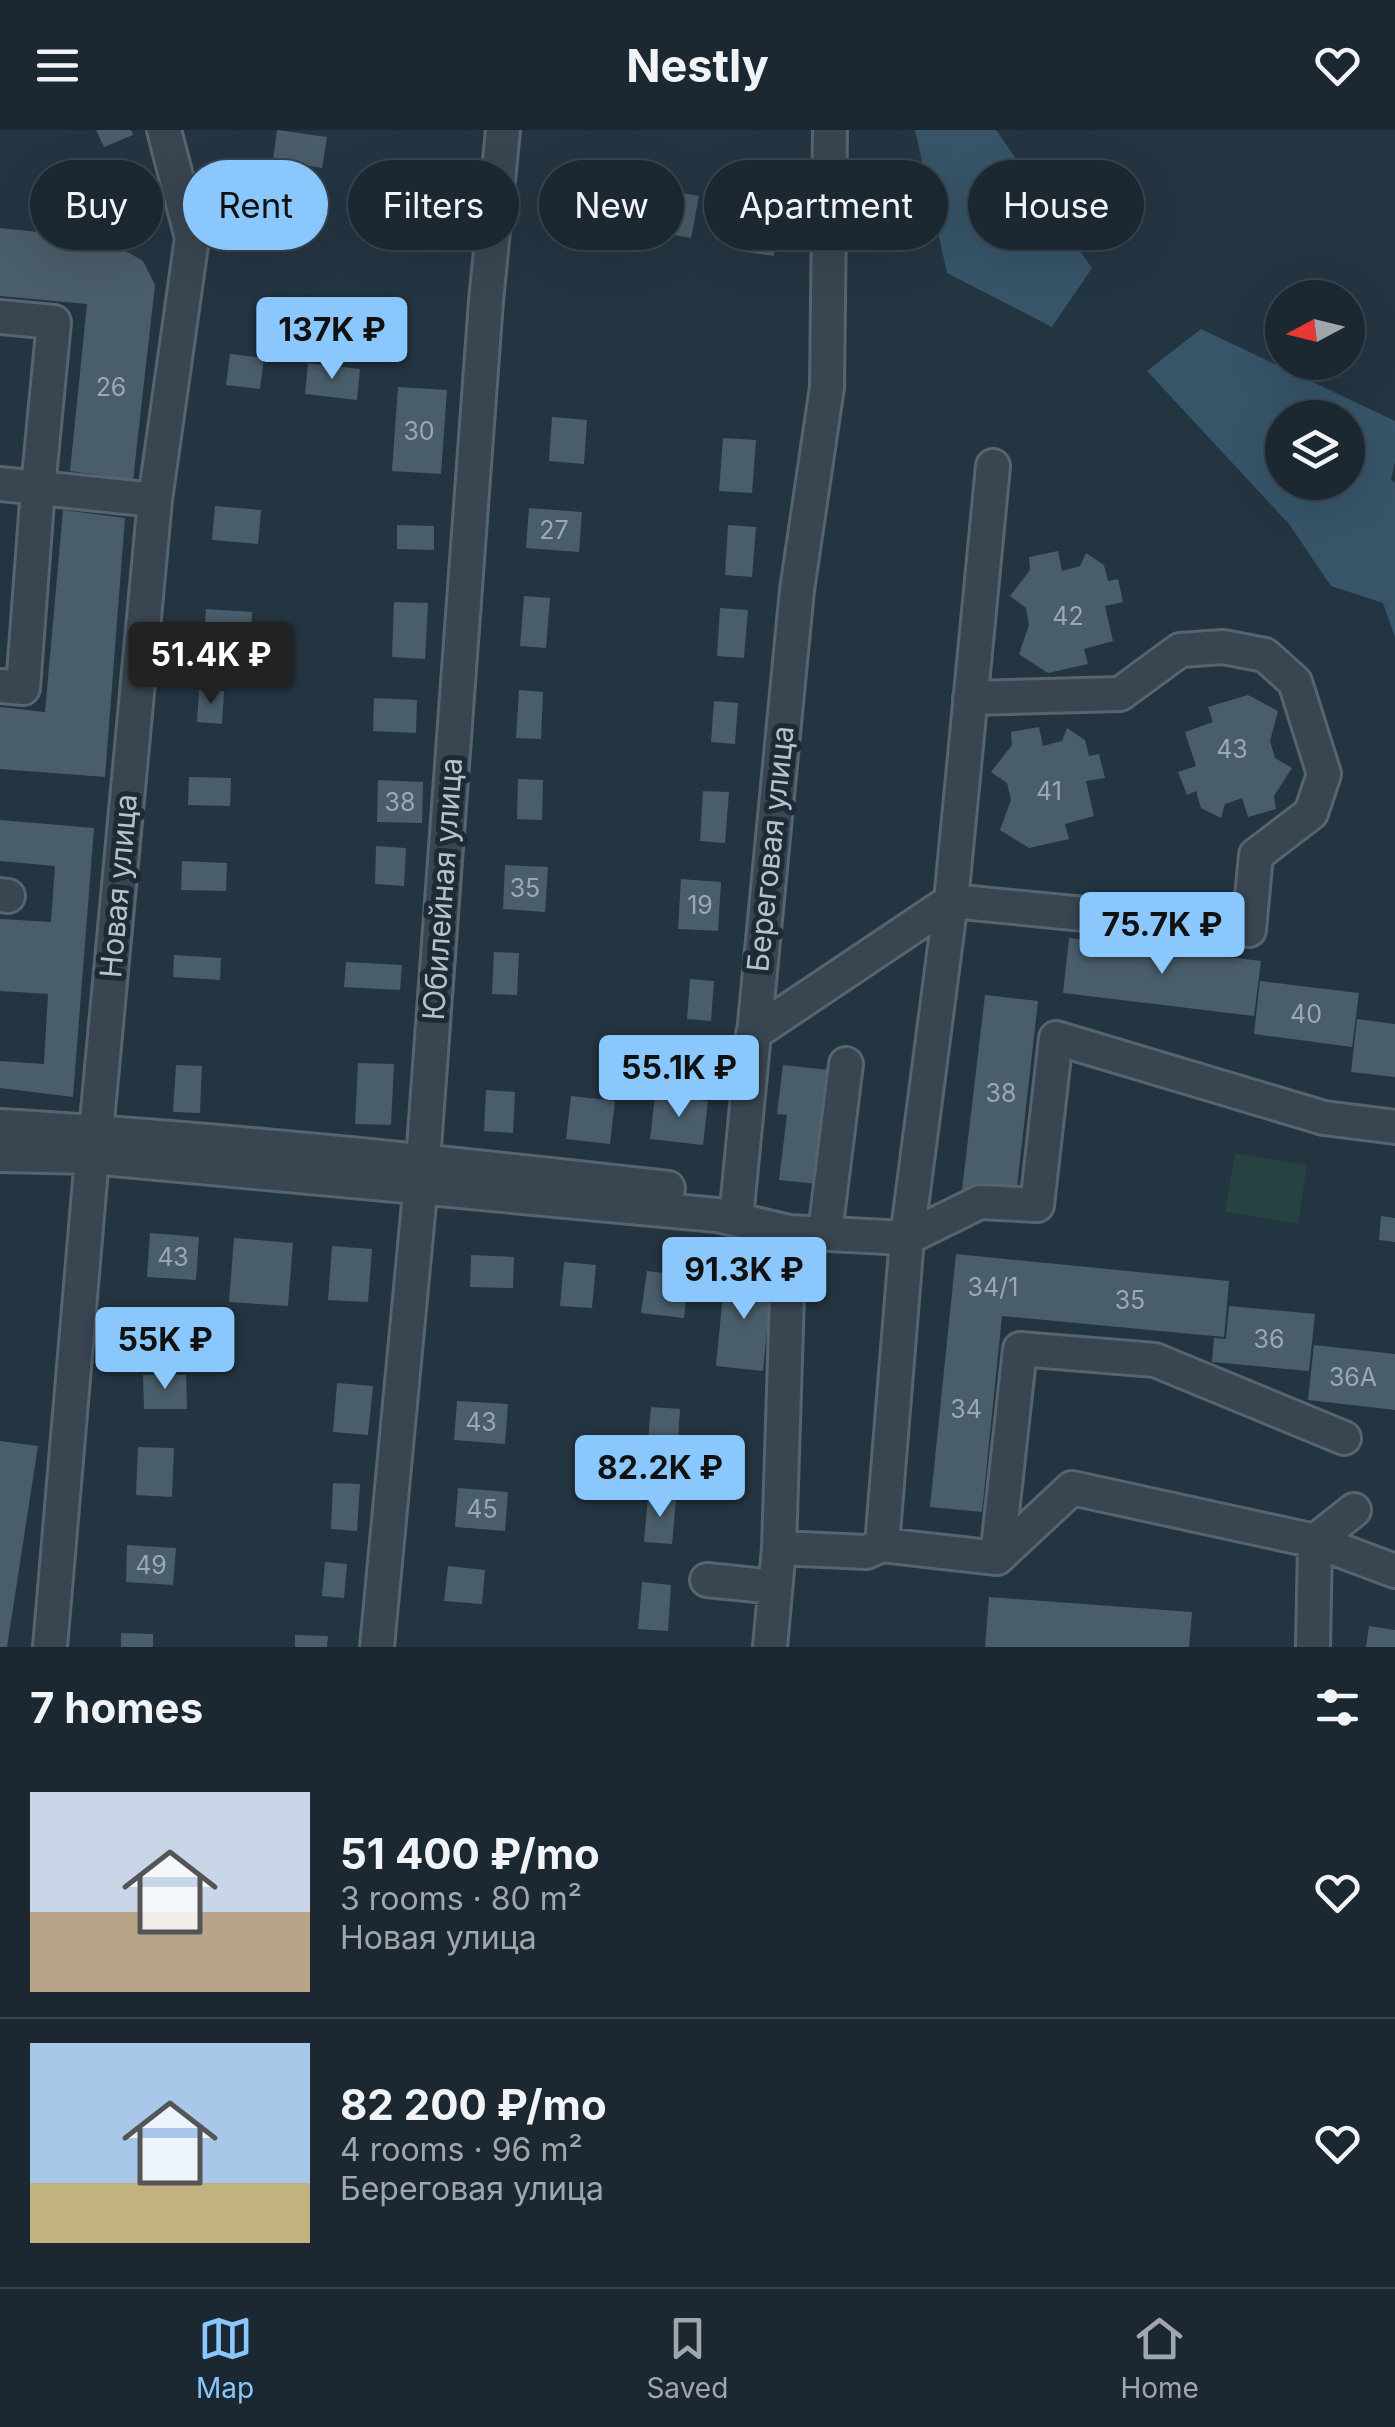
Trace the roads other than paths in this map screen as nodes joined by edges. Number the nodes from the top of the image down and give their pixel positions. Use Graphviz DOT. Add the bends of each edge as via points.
graph roads {
  1 [pos="164,130"];
  2 [pos="503,130"];
  3 [pos="830,130"];
  4 [pos="0,317"];
  5 [pos="993,466"];
  6 [pos="0,484"];
  7 [pos="38,488"];
  8 [pos="155,500"];
  9 [pos="0,686"];
  10 [pos="970,698"];
  11 [pos="951,901"];
  12 [pos="753,1034"];
  13 [pos="846,1064"];
  14 [pos="0,1126"];
  15 [pos="1395,1127"];
  16 [pos="94,1144"];
  17 [pos="0,1155"];
  18 [pos="421,1174"];
  19 [pos="738,1207"];
  20 [pos="788,1232"];
  21 [pos="825,1233"];
  22 [pos="907,1238"];
  23 [pos="1344,1438"];
  24 [pos="1354,1510"];
  25 [pos="1315,1541"];
  26 [pos="882,1545"];
  27 [pos="780,1548"];
  28 [pos="997,1558"];
  29 [pos="1395,1570"];
  30 [pos="707,1580"];
  31 [pos="776,1587"];
  32 [pos="50,1647"];
  33 [pos="378,1647"];
  34 [pos="770,1647"];
  35 [pos="1313,1647"];
  1 -- 8 [label="street, Новая улица" via="192,238"];
  2 -- 18 [label="street, Юбилейная улица"];
  3 -- 12 [label="street, Береговая улица" via="826,387 797,590"];
  4 -- 7 [label="street" via="54,322"];
  5 -- 10 [label="street"];
  6 -- 7 [label="street"];
  7 -- 8 [label="street"];
  7 -- 9 [label="street" via="23,688"];
  8 -- 16 [label="street, Новая улица"];
  10 -- 11 [label="street"];
  10 -- 11 [label="street" via="1120,694 1180,650 1223,646 1265,655 1295,682 1324,774 1311,813 1256,855 1248,930"];
  11 -- 12 [label="street"];
  11 -- 22 [label="street"];
  12 -- 19 [label="street, Береговая улица"];
  13 -- 21 [label="street"];
  14 -- 16 [label="street"];
  15 -- 22 [label="street" via="1324,1118 1056,1038 1036,1205 980,1202"];
  16 -- 17 [label="street"];
  16 -- 18 [label="street"];
  16 -- 32 [label="street, Новая улица"];
  18 -- 19 [label="street"];
  18 -- 33 [label="street, Юбилейная улица"];
  19 -- 20 [label="street"];
  20 -- 21 [label="street"];
  20 -- 27 [label="street"];
  21 -- 22 [label="street"];
  22 -- 26 [label="street"];
  23 -- 28 [label="street" via="1155,1360 1020,1349"];
  24 -- 25 [label="street"];
  25 -- 28 [label="street" via="1072,1488"];
  25 -- 29 [label="street"];
  25 -- 35 [label="street"];
  26 -- 27 [label="street" via="866,1552"];
  26 -- 28 [label="street"];
  27 -- 31 [label="street"];
  30 -- 31 [label="street"];
  31 -- 34 [label="street"];
}
